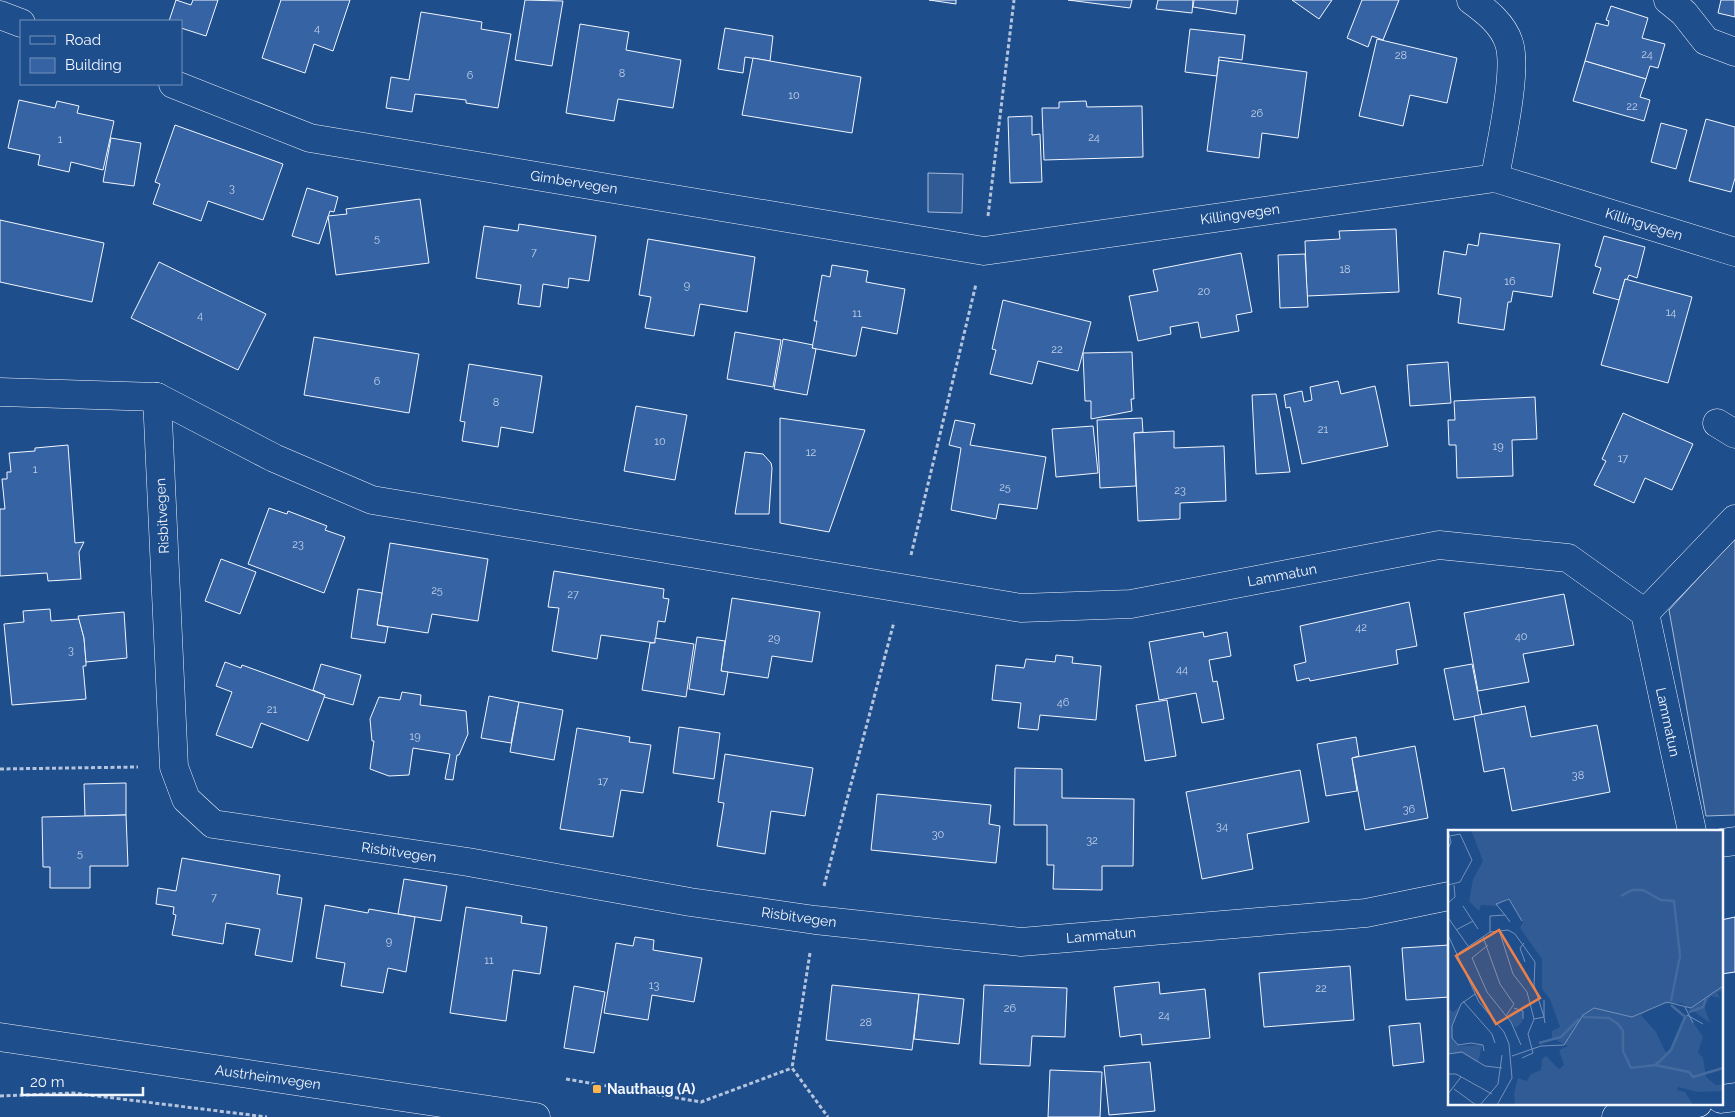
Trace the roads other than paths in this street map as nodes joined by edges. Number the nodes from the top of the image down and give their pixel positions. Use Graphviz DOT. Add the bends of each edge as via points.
graph roads {
  1 [pos="1471,0"];
  2 [pos="1668,0"];
  3 [pos="0,15"];
  4 [pos="20,23"];
  5 [pos="1735,52"];
  6 [pos="176,85"];
  7 [pos="1495,178"];
  8 [pos="984,251"];
  9 [pos="1735,252"];
  10 [pos="0,392"];
  11 [pos="157,397"];
  12 [pos="1735,519"];
  13 [pos="1645,613"];
  14 [pos="1692,830"];
  15 [pos="1735,841"];
  16 [pos="1722,843"];
  17 [pos="1448,896"];
  18 [pos="1021,942"];
  19 [pos="0,1037"];
  20 [pos="1735,1097"];
  21 [pos="1722,1099"];
  22 [pos="1692,1104"];
  23 [pos="536,1117"];
  24 [pos="1616,1117"];
  1 -- 7 [label="street" via="1493,16 1509,42 1512,72"];
  2 -- 5 [label="street" via="1684,13 1706,41"];
  3 -- 4 [label="street"];
  6 -- 8 [label="street, Gimbervegen" via="310,138"];
  7 -- 8 [label="street, Killingvegen"];
  7 -- 9 [label="street, Killingvegen"];
  10 -- 11 [label="street"];
  11 -- 13 [label="street, Lammatun" via="274,458 372,500 1021,608 1131,604 1439,545 1568,558"];
  11 -- 18 [label="street, Risbitvegen" via="174,767 186,799 213,824 468,862 690,902 815,920"];
  12 -- 13 [label="street"];
  13 -- 14 [label="street, Lammatun"];
  15 -- 16 [label="street"];
  17 -- 18 [label="street, Lammatun" via="1366,913"];
  19 -- 23 [label="street, Austrheimvegen"];
  20 -- 21 [label="street"];
  22 -- 24 [label="street"];
}
